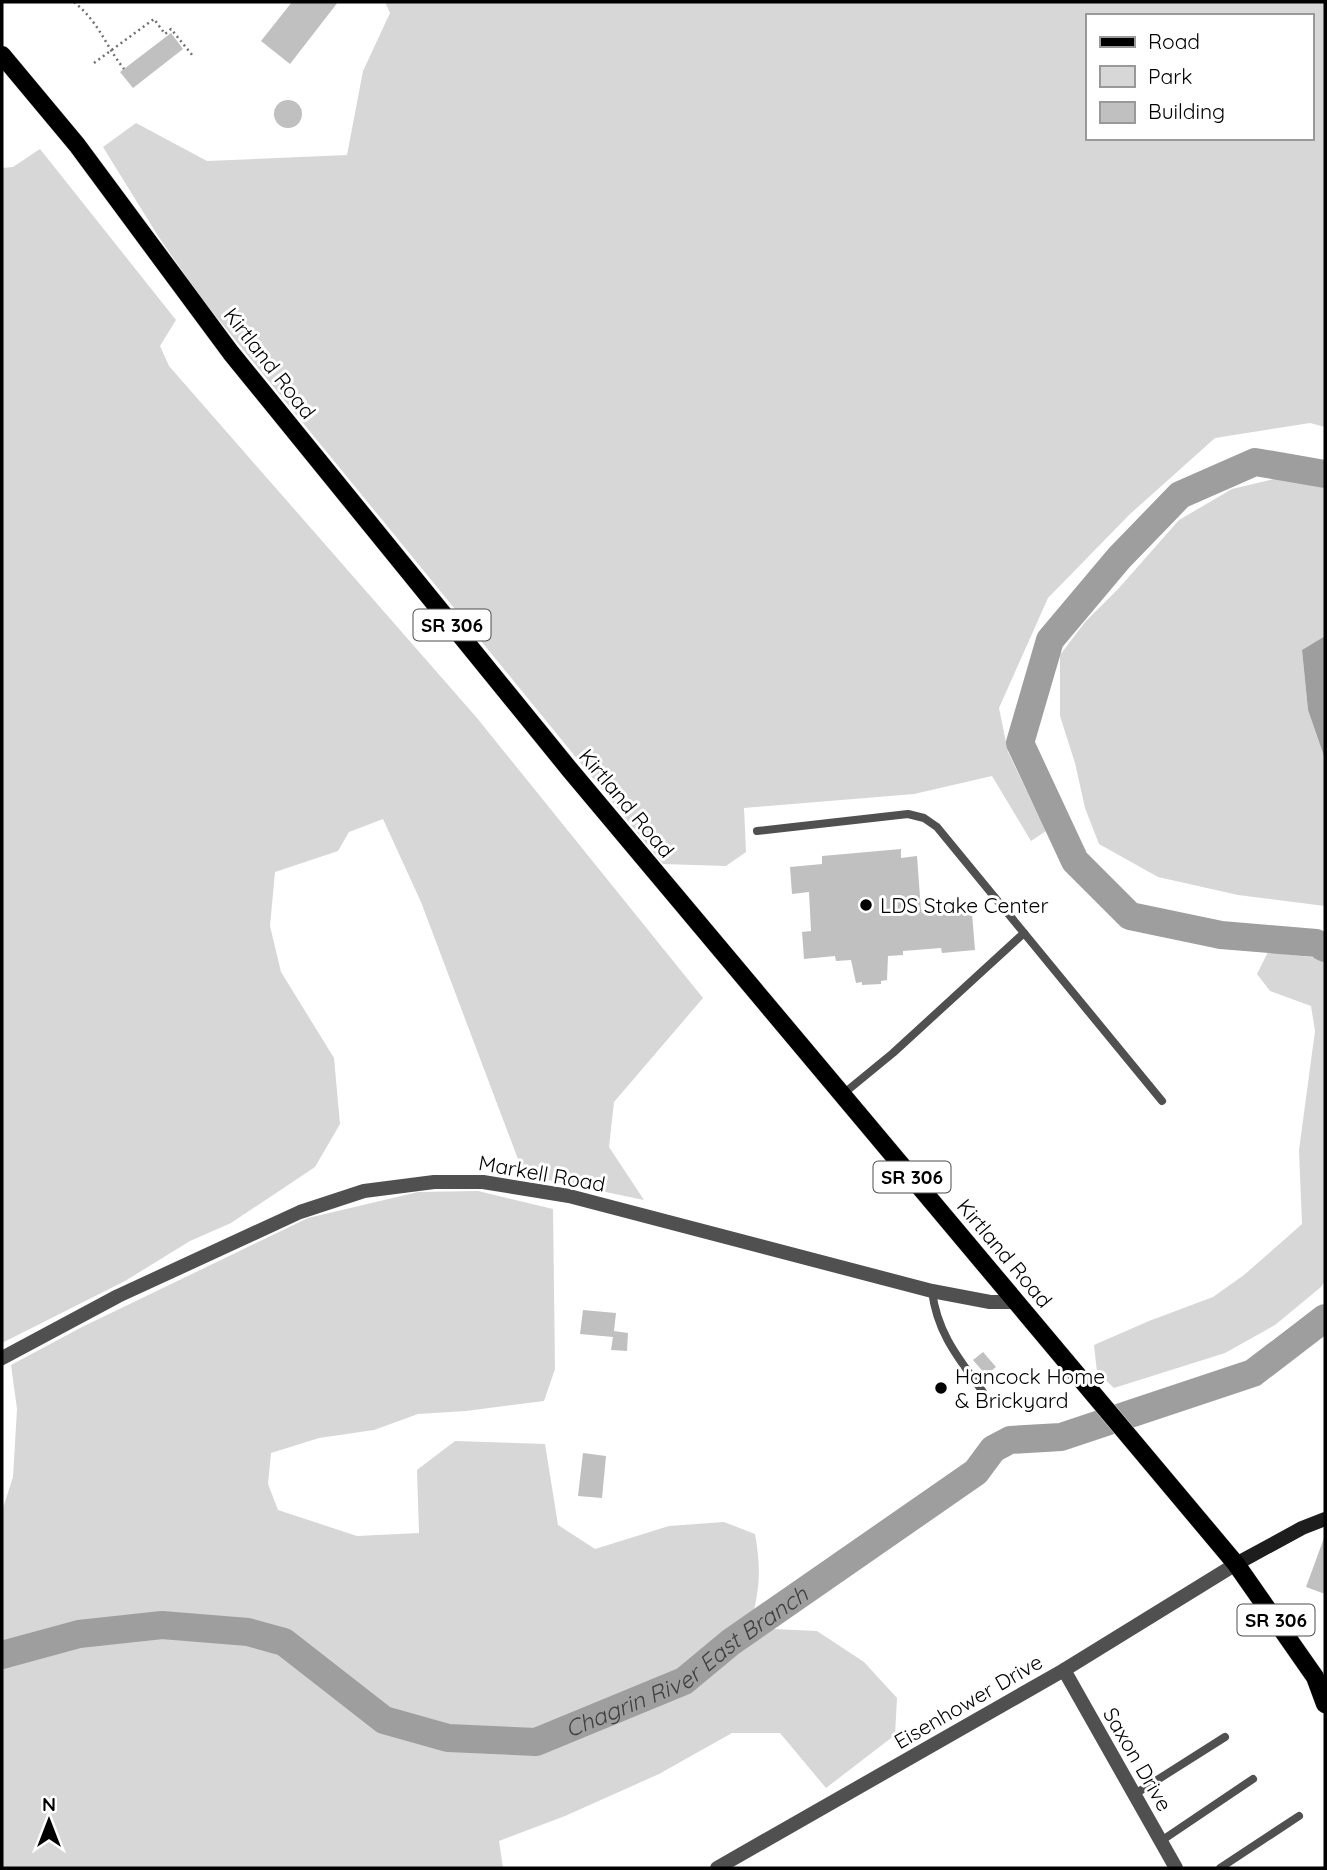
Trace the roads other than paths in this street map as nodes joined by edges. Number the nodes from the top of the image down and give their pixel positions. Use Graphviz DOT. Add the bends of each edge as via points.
graph roads {
  1 [pos="2,55"];
  2 [pos="757,831"];
  3 [pos="1024,933"];
  4 [pos="843,1094"];
  5 [pos="1161,1101"];
  6 [pos="932,1291"];
  7 [pos="1016,1302"];
  8 [pos="2,1357"];
  9 [pos="983,1392"];
  10 [pos="1325,1518"];
  11 [pos="1236,1564"];
  12 [pos="1064,1670"];
  13 [pos="1325,1704"];
  14 [pos="1225,1737"];
  15 [pos="1253,1779"];
  16 [pos="1135,1794"];
  17 [pos="1299,1816"];
  18 [pos="1161,1841"];
  19 [pos="717,1868"];
  20 [pos="1176,1868"];
  21 [pos="1220,1868"];
  1 -- 4 [label="main road, Kirtland Road / SR 306" via="76,145 231,354 570,770"];
  2 -- 3 [label="lane" via="908,814 924,818 937,827"];
  3 -- 4 [label="lane"];
  3 -- 5 [label="lane"];
  4 -- 7 [label="main road, Kirtland Road / SR 306"];
  6 -- 7 [label="street, Markell Road"];
  6 -- 8 [label="street, Markell Road" via="569,1196 483,1182 434,1182 363,1191 300,1212 118,1296"];
  6 -- 9 [label="lane" via="941,1331"];
  7 -- 11 [label="main road, Kirtland Road"];
  10 -- 11 [label="main road"];
  11 -- 12 [label="street, Eisenhower Drive"];
  11 -- 13 [label="main road, SR 306" via="1315,1676"];
  12 -- 16 [label="street, Saxon Drive"];
  12 -- 19 [label="street, Eisenhower Drive"];
  14 -- 16 [label="lane"];
  15 -- 18 [label="lane"];
  16 -- 18 [label="street, Saxon Drive"];
  17 -- 21 [label="lane"];
  18 -- 20 [label="street, Saxon Drive"];
}
